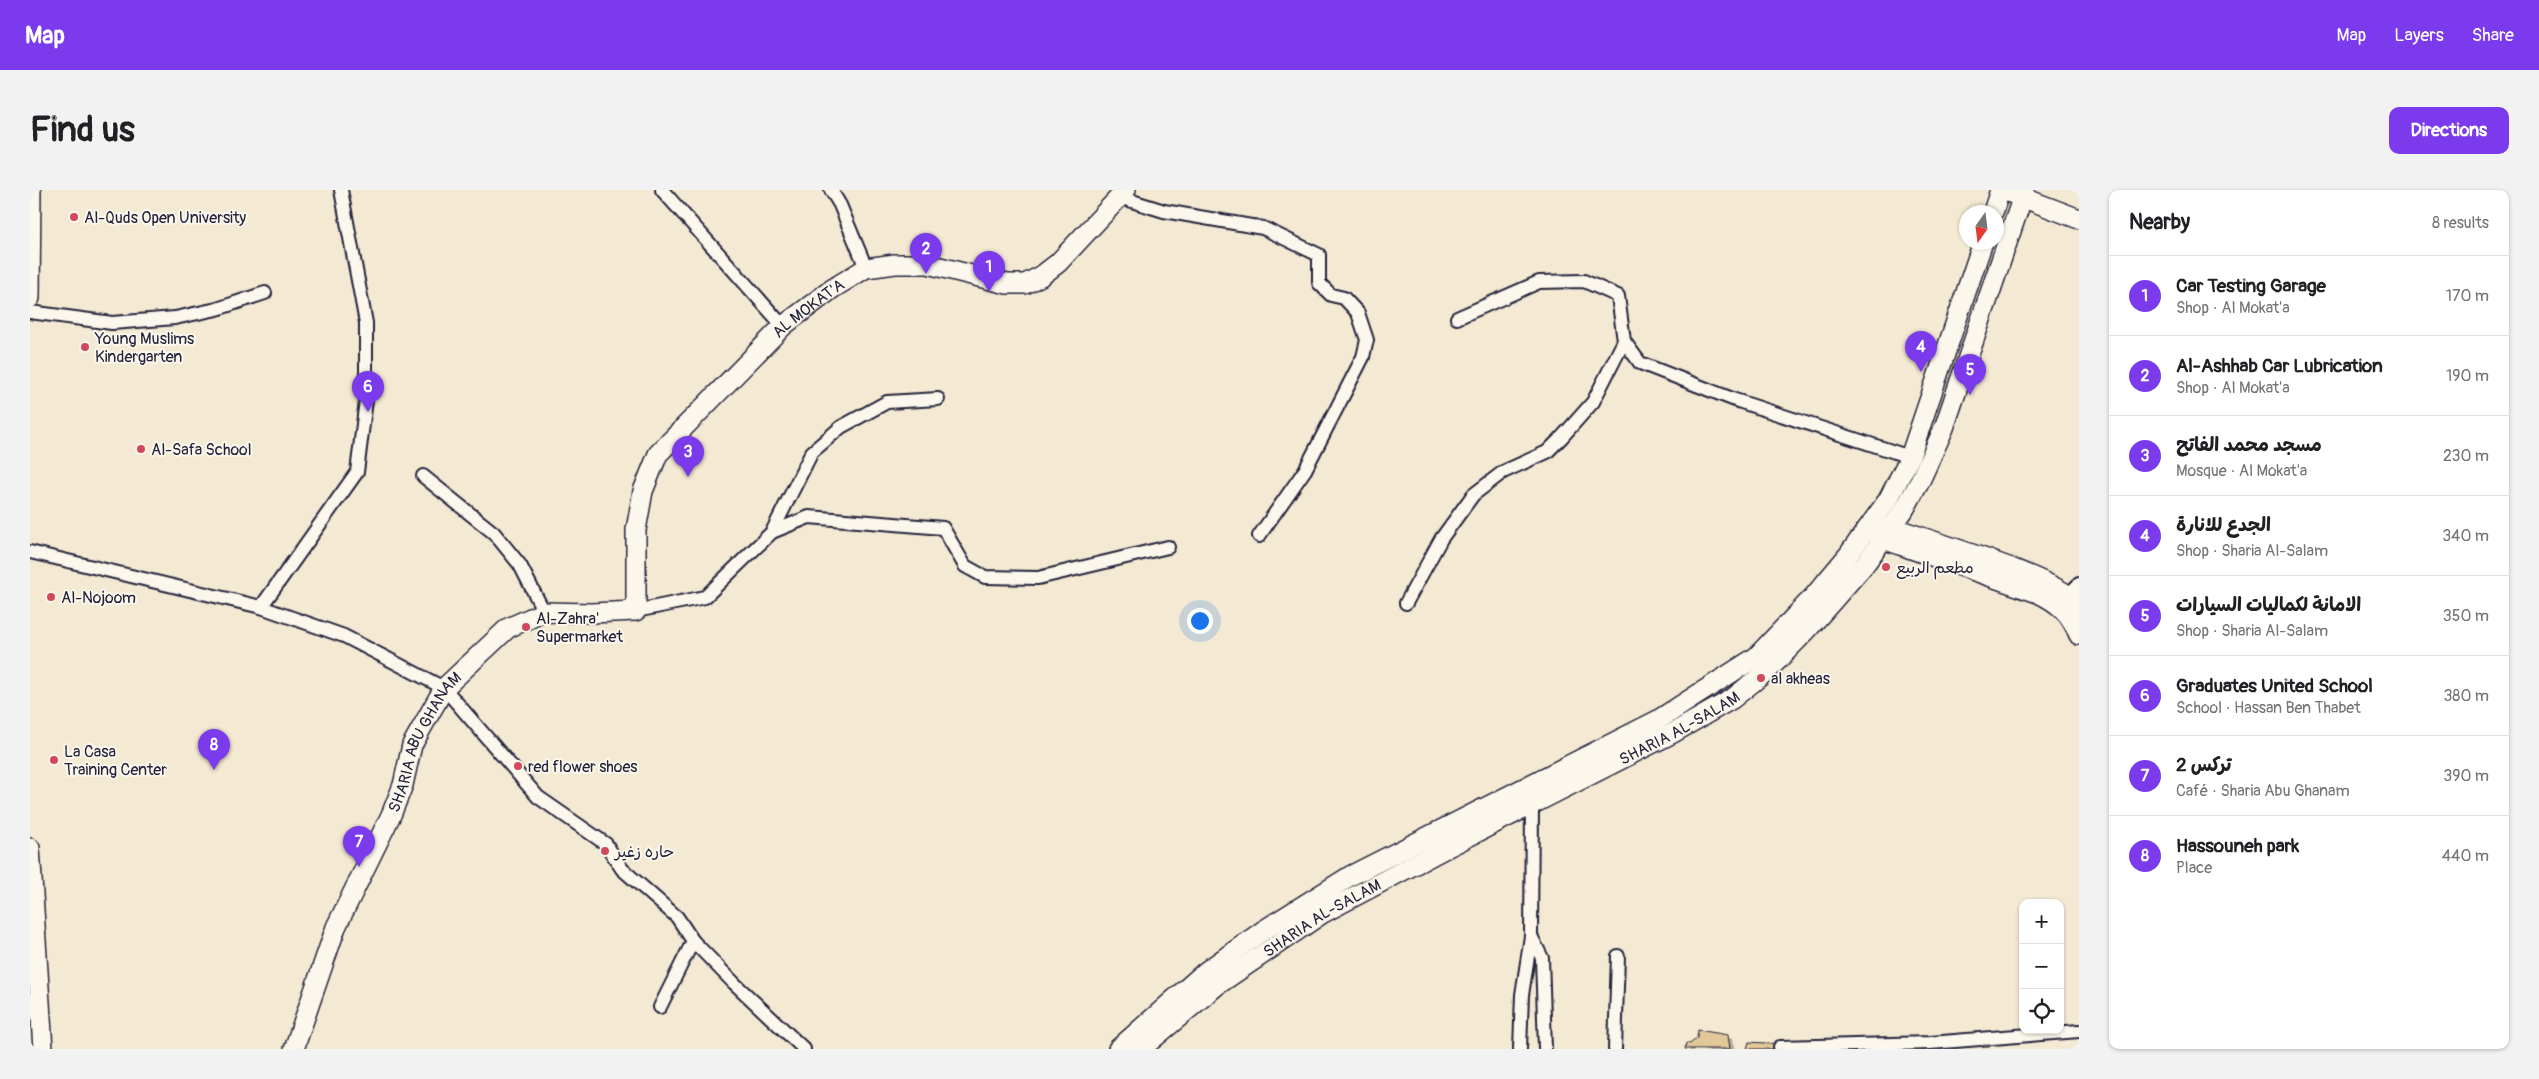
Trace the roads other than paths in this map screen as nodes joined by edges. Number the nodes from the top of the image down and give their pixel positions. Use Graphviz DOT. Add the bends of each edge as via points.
graph roads {
  1 [pos="31,190"];
  2 [pos="341,190"];
  3 [pos="662,190"];
  4 [pos="830,190"];
  5 [pos="2001,190"];
  6 [pos="1123,194"];
  7 [pos="2023,194"];
  8 [pos="1995,205"];
  9 [pos="2079,219"];
  10 [pos="1980,250"];
  11 [pos="866,268"];
  12 [pos="265,293"];
  13 [pos="30,298"];
  14 [pos="30,312"];
  15 [pos="1457,318"];
  16 [pos="783,326"];
  17 [pos="1624,341"];
  18 [pos="938,399"];
  19 [pos="1910,457"];
  20 [pos="424,476"];
  21 [pos="1881,531"];
  22 [pos="772,532"];
  23 [pos="1259,536"];
  24 [pos="1168,547"];
  25 [pos="30,552"];
  26 [pos="2072,597"];
  27 [pos="1406,603"];
  28 [pos="261,607"];
  29 [pos="636,611"];
  30 [pos="544,612"];
  31 [pos="2079,635"];
  32 [pos="444,688"];
  33 [pos="1532,806"];
  34 [pos="30,848"];
  35 [pos="1530,936"];
  36 [pos="693,941"];
  37 [pos="1618,956"];
  38 [pos="660,1007"];
  39 [pos="2079,1031"];
  40 [pos="1780,1047"];
  41 [pos="1545,1048"];
  42 [pos="43,1049"];
  43 [pos="294,1049"];
  44 [pos="804,1049"];
  45 [pos="1118,1049"];
  46 [pos="1141,1049"];
  47 [pos="1520,1049"];
  48 [pos="1615,1049"];
  1 -- 13 [label="main road"];
  2 -- 28 [label="street" via="366,323 366,400 357,472"];
  3 -- 16 [label="street"];
  4 -- 11 [label="street" via="840,205"];
  5 -- 7 [label="main road"];
  5 -- 8 [label="main road"];
  6 -- 11 [label="main road, AL MOKAT'A" via="1058,263 1025,284 1007,284 928,264"];
  6 -- 23 [label="street" via="1164,211 1263,228 1319,255 1319,283 1331,295 1344,298 1358,313 1367,340 1363,357 1304,470"];
  7 -- 9 [label="main road"];
  7 -- 21 [label="main road, SHARIA AL-SALAM" via="1938,442 1919,483"];
  10 -- 19 [label="main road, SHARIA AL-SALAM"];
  11 -- 16 [label="main road, AL MOKAT'A" via="832,288"];
  12 -- 14 [label="street" via="176,318 112,323"];
  15 -- 17 [label="street" via="1539,282 1584,281 1618,296"];
  16 -- 29 [label="main road, AL MOKAT'A" via="658,454 643,491 636,530"];
  17 -- 19 [label="street" via="1640,363 1735,400"];
  17 -- 27 [label="street" via="1593,402 1562,437 1547,452 1503,472 1473,496 1440,539"];
  18 -- 22 [label="street" via="887,402 841,427 812,452"];
  19 -- 21 [label="main road, SHARIA AL-SALAM" via="1888,500"];
  20 -- 30 [label="street" via="494,533 520,565"];
  21 -- 26 [label="main road" via="2038,593"];
  21 -- 33 [label="main road, SHARIA AL-SALAM" via="1808,629 1768,670 1732,699 1674,733"];
  21 -- 45 [label="main road, SHARIA AL-SALAM" via="1756,657 1658,720 1350,876 1205,972"];
  22 -- 24 [label="street" via="809,517 944,528 965,566 985,577 1038,578"];
  22 -- 29 [label="street" via="705,597"];
  25 -- 28 [label="street"];
  26 -- 31 [label="main road" via="2067,611"];
  28 -- 32 [label="street" via="344,636"];
  29 -- 30 [label="main road, SHARIA ABU GHANAM"];
  30 -- 32 [label="main road, SHARIA ABU GHANAM" via="508,628"];
  32 -- 36 [label="street" via="538,797 606,844 622,869 677,917"];
  32 -- 43 [label="main road, SHARIA ABU GHANAM" via="412,745 403,785 391,815 336,927"];
  33 -- 35 [label="street"];
  33 -- 46 [label="main road, SHARIA AL-SALAM" via="1440,850 1323,913 1216,986"];
  34 -- 42 [label="main road"];
  35 -- 41 [label="street" via="1542,958"];
  35 -- 47 [label="street" via="1522,995"];
  36 -- 38 [label="street"];
  36 -- 44 [label="street"];
  37 -- 48 [label="street"];
  39 -- 40 [label="street" via="1930,1043"];
}
